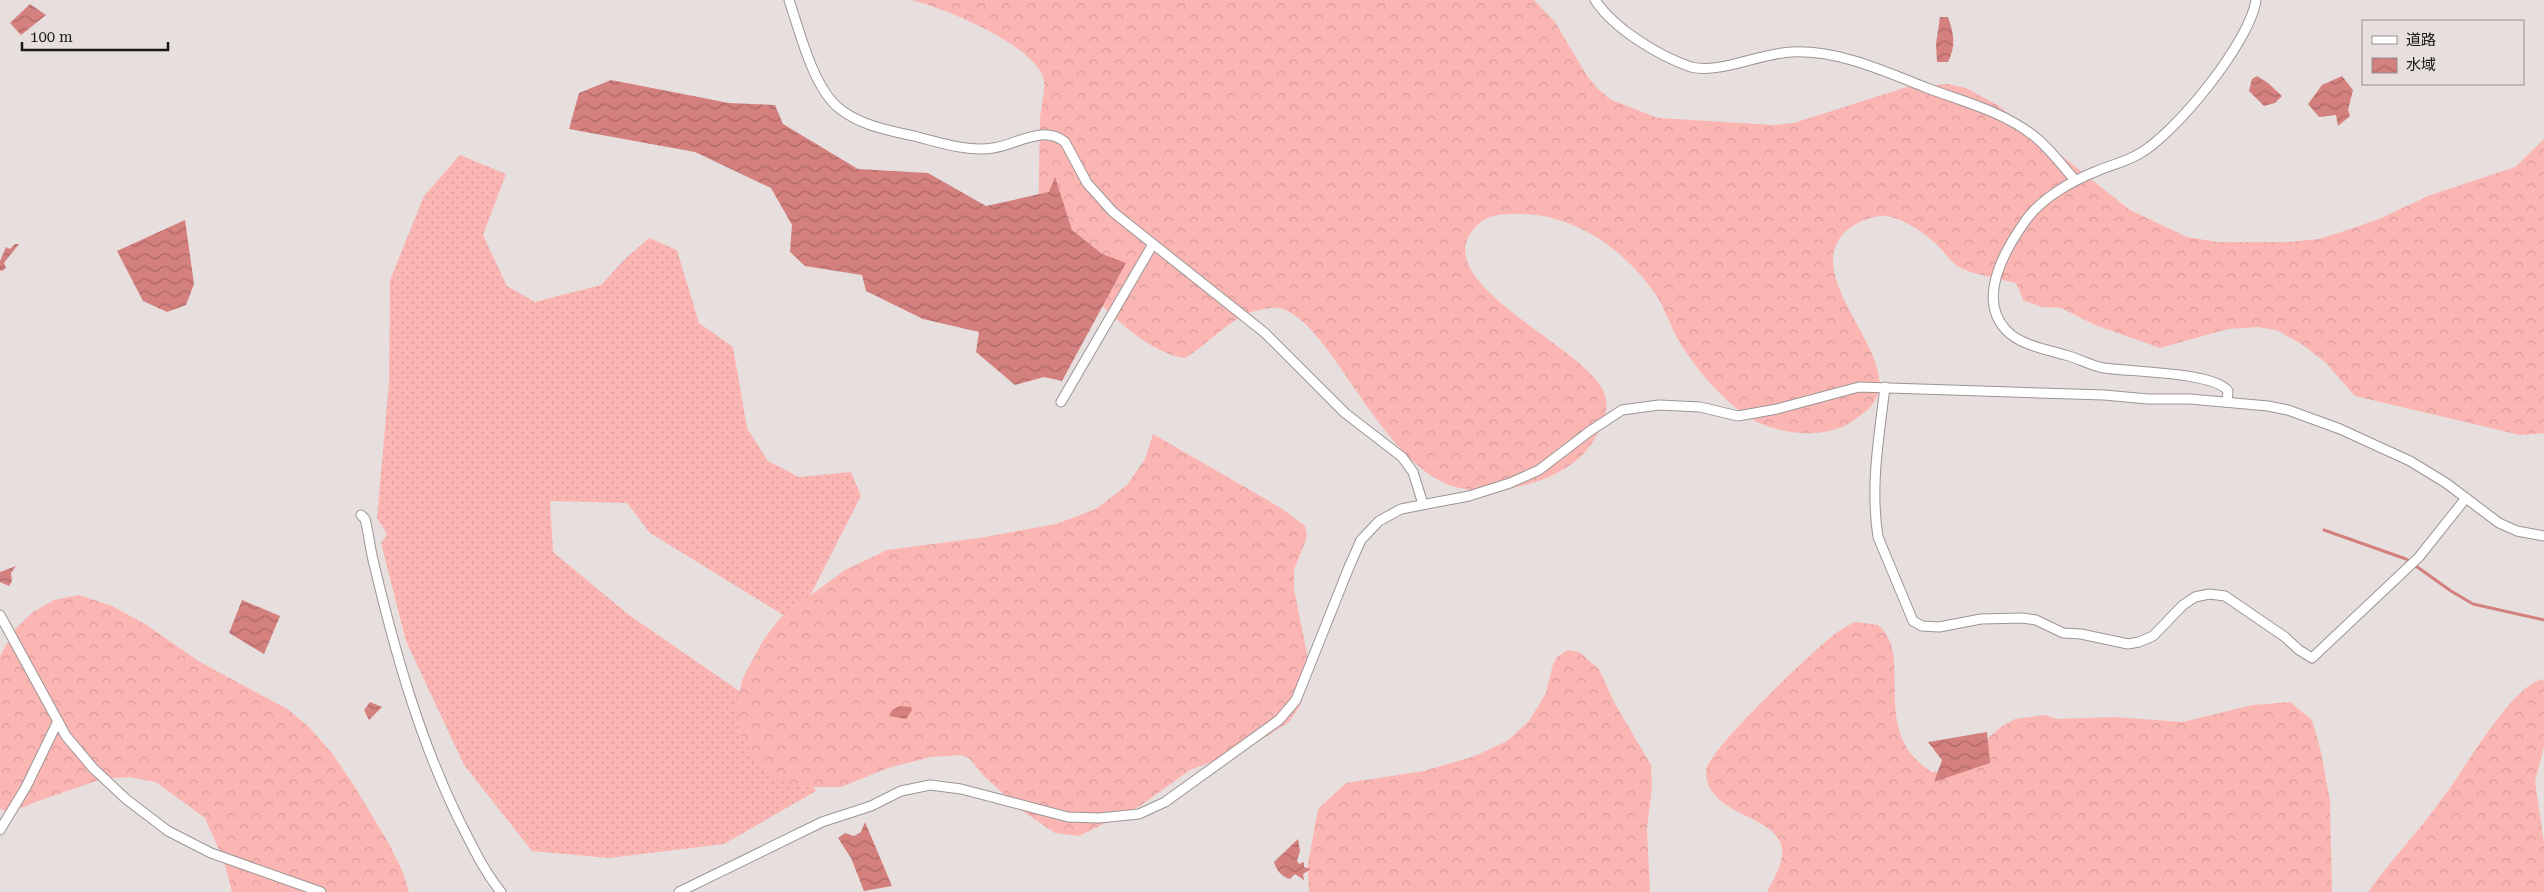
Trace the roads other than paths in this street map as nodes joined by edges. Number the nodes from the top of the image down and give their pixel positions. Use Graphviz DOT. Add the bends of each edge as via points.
graph roads {
  1 [pos="789,0"];
  2 [pos="1595,0"];
  3 [pos="2256,0"];
  4 [pos="2076,180"];
  5 [pos="1153,244"];
  6 [pos="1885,387"];
  7 [pos="1061,402"];
  8 [pos="2226,402"];
  9 [pos="2466,498"];
  10 [pos="1422,504"];
  11 [pos="362,515"];
  12 [pos="2544,536"];
  13 [pos="0,614"];
  14 [pos="58,721"];
  15 [pos="0,830"];
  16 [pos="321,892"];
  17 [pos="501,892"];
  18 [pos="679,892"];
  1 -- 5 [label="street" via="818,80 830,100 840,109 857,120 890,131 971,148 992,149 1034,136 1059,138 1070,149 1095,194"];
  2 -- 4 [label="street" via="1615,23 1636,38 1698,69 1720,67 1779,52 1815,52 1864,64 1951,95 1999,114 2034,136"];
  3 -- 4 [label="street" via="2235,48 2166,134 2126,161"];
  4 -- 8 [label="street" via="2058,190 2031,214 2006,251 1993,300 2005,329 2031,345 2102,367 2192,377 2222,384 2228,392"];
  5 -- 7 [label="street"];
  5 -- 10 [label="street" via="1265,332 1346,413 1402,457 1413,472"];
  6 -- 8 [label="street"];
  6 -- 9 [label="street" via="1875,464 1876,525 1878,537 1916,625 1939,627 1981,619 2024,618 2063,633 2128,644 2153,636 2183,605 2195,597 2210,594 2225,596 2312,658 2419,557"];
  6 -- 10 [label="street" via="1859,387 1778,409 1738,416 1700,407 1659,405 1622,410 1539,470 1469,496"];
  8 -- 9 [label="street" via="2288,410 2340,429 2410,460"];
  9 -- 12 [label="street" via="2499,523 2517,531"];
  10 -- 18 [label="street" via="1401,509 1379,521 1361,540 1296,700 1279,720 1165,802 1139,814 1099,818 1068,816 961,789 930,785 902,791 871,806 822,822"];
  11 -- 17 [label="street" via="420,732 485,872"];
  13 -- 14 [label="street"];
  14 -- 15 [label="street" via="26,788"];
  14 -- 16 [label="street" via="66,736 93,768 126,799 168,831 211,853"];
}
